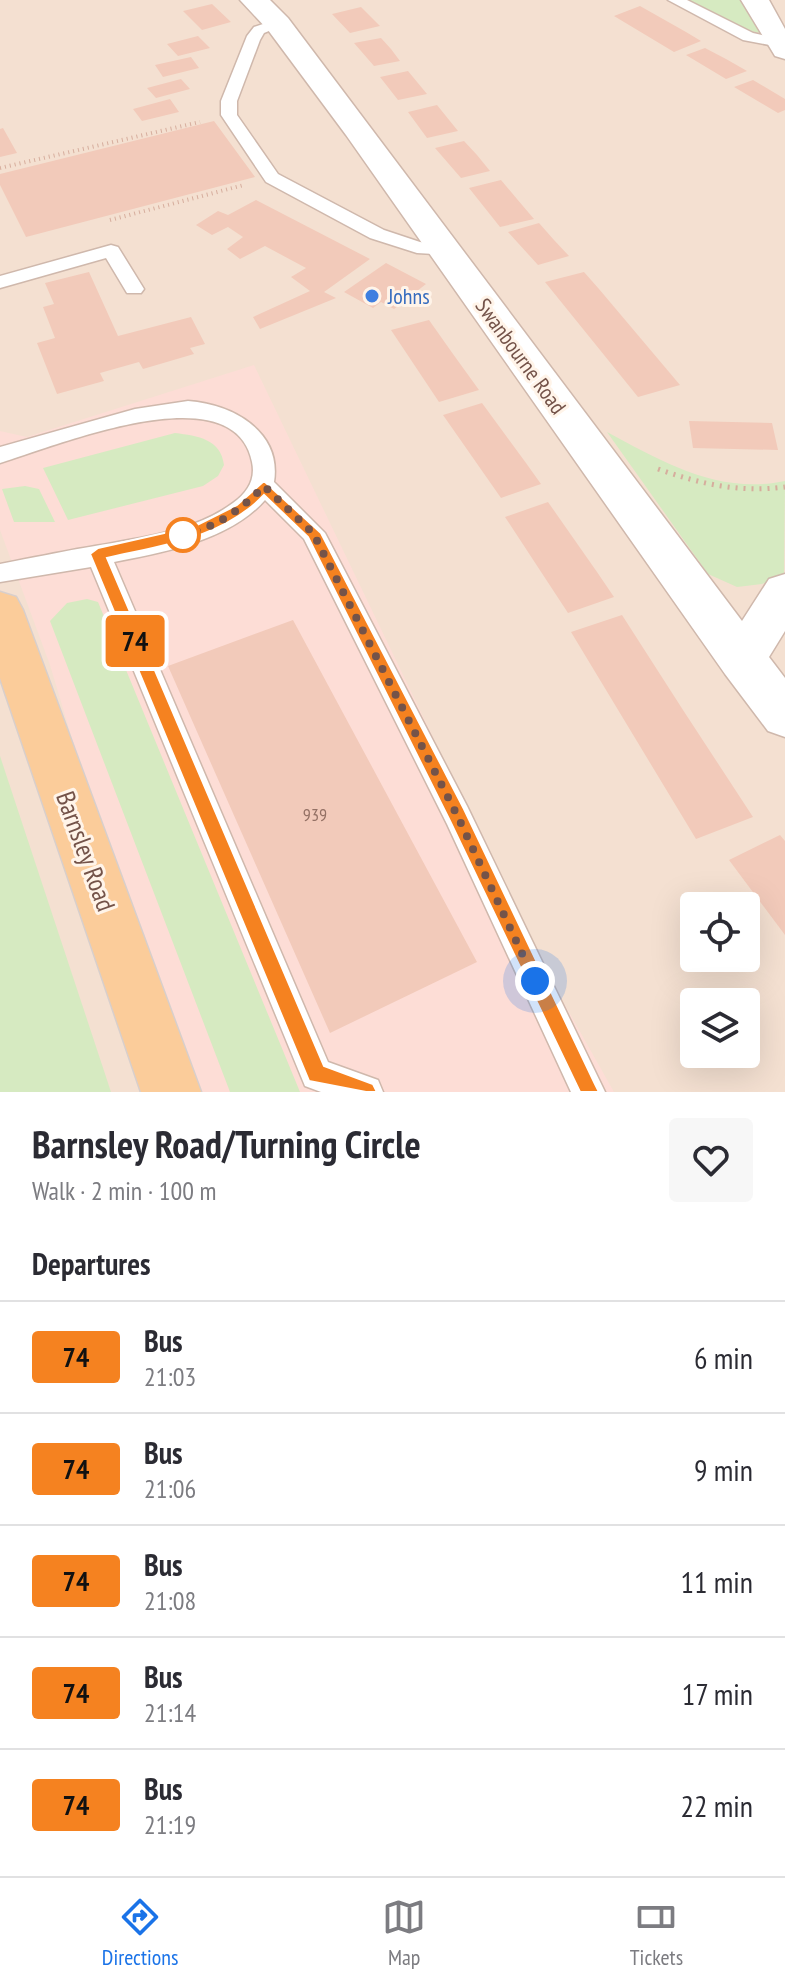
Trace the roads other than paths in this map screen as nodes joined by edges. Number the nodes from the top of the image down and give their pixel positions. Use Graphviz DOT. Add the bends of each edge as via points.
graph roads {
  1 [pos="675,0"];
  2 [pos="755,0"];
  3 [pos="266,12"];
  4 [pos="783,47"];
  5 [pos="444,251"];
  6 [pos="0,282"];
  7 [pos="134,289"];
  8 [pos="0,455"];
  9 [pos="264,486"];
  10 [pos="98,554"];
  11 [pos="0,573"];
  12 [pos="785,592"];
  13 [pos="0,610"];
  14 [pos="742,660"];
  15 [pos="785,716"];
  16 [pos="171,1092"];
  17 [pos="366,1092"];
  18 [pos="588,1092"];
  1 -- 4 [label="lane" via="748,37"];
  2 -- 4 [label="street"];
  3 -- 5 [label="street, Swanbourne Road"];
  3 -- 5 [label="lane" via="229,101 229,115 272,178 377,234"];
  5 -- 14 [label="street, Swanbourne Road"];
  6 -- 7 [label="lane" via="111,251"];
  8 -- 9 [label="lane" via="173,409 207,410 240,424 258,443 266,465"];
  9 -- 10 [label="lane" via="242,509 199,531"];
  9 -- 18 [label="lane" via="313,533 457,815"];
  10 -- 11 [label="lane"];
  10 -- 17 [label="lane" via="317,1074"];
  12 -- 14 [label="street"];
  13 -- 16 [label="main road, Barnsley Road"];
  14 -- 15 [label="street, Swanbourne Road"];
}
